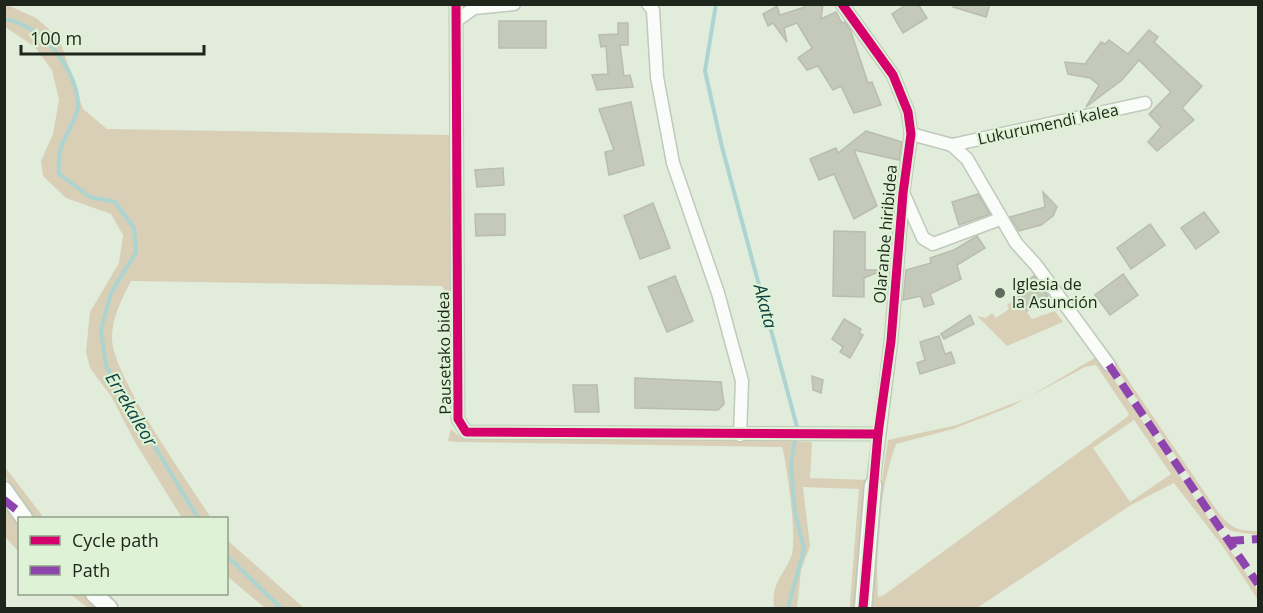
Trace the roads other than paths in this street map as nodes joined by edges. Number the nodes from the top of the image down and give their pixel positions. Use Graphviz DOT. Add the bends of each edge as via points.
graph roads {
  1 [pos="456,4"];
  2 [pos="514,4"];
  3 [pos="648,4"];
  4 [pos="845,5"];
  5 [pos="456,21"];
  6 [pos="1145,103"];
  7 [pos="911,134"];
  8 [pos="952,144"];
  9 [pos="903,193"];
  10 [pos="1000,219"];
  11 [pos="1109,365"];
  12 [pos="878,434"];
  13 [pos="740,435"];
  14 [pos="873,485"];
  15 [pos="4,490"];
  16 [pos="23,517"];
  17 [pos="95,595"];
  18 [pos="108,609"];
  19 [pos="863,609"];
  1 -- 5 [label="street, Pausetako bidea"];
  2 -- 5 [label="street" via="474,8"];
  3 -- 13 [label="street" via="653,10 657,77 673,164 718,293 742,381"];
  4 -- 7 [label="street, Olaranbe hiribidea" via="902,92"];
  5 -- 13 [label="street, Pausetako bidea" via="458,419 466,432"];
  6 -- 8 [label="street, Lukurumendi kalea"];
  7 -- 8 [label="street"];
  7 -- 9 [label="street, Olaranbe hiribidea"];
  8 -- 10 [label="street" via="968,159"];
  9 -- 10 [label="street" via="922,238 933,244"];
  9 -- 12 [label="street, Olaranbe hiribidea" via="891,341"];
  10 -- 11 [label="street"];
  12 -- 13 [label="street, Pausetako bidea"];
  12 -- 14 [label="street, Olaranbe hiribidea"];
  14 -- 19 [label="street"];
  15 -- 16 [label="street"];
  17 -- 18 [label="street"];
}
